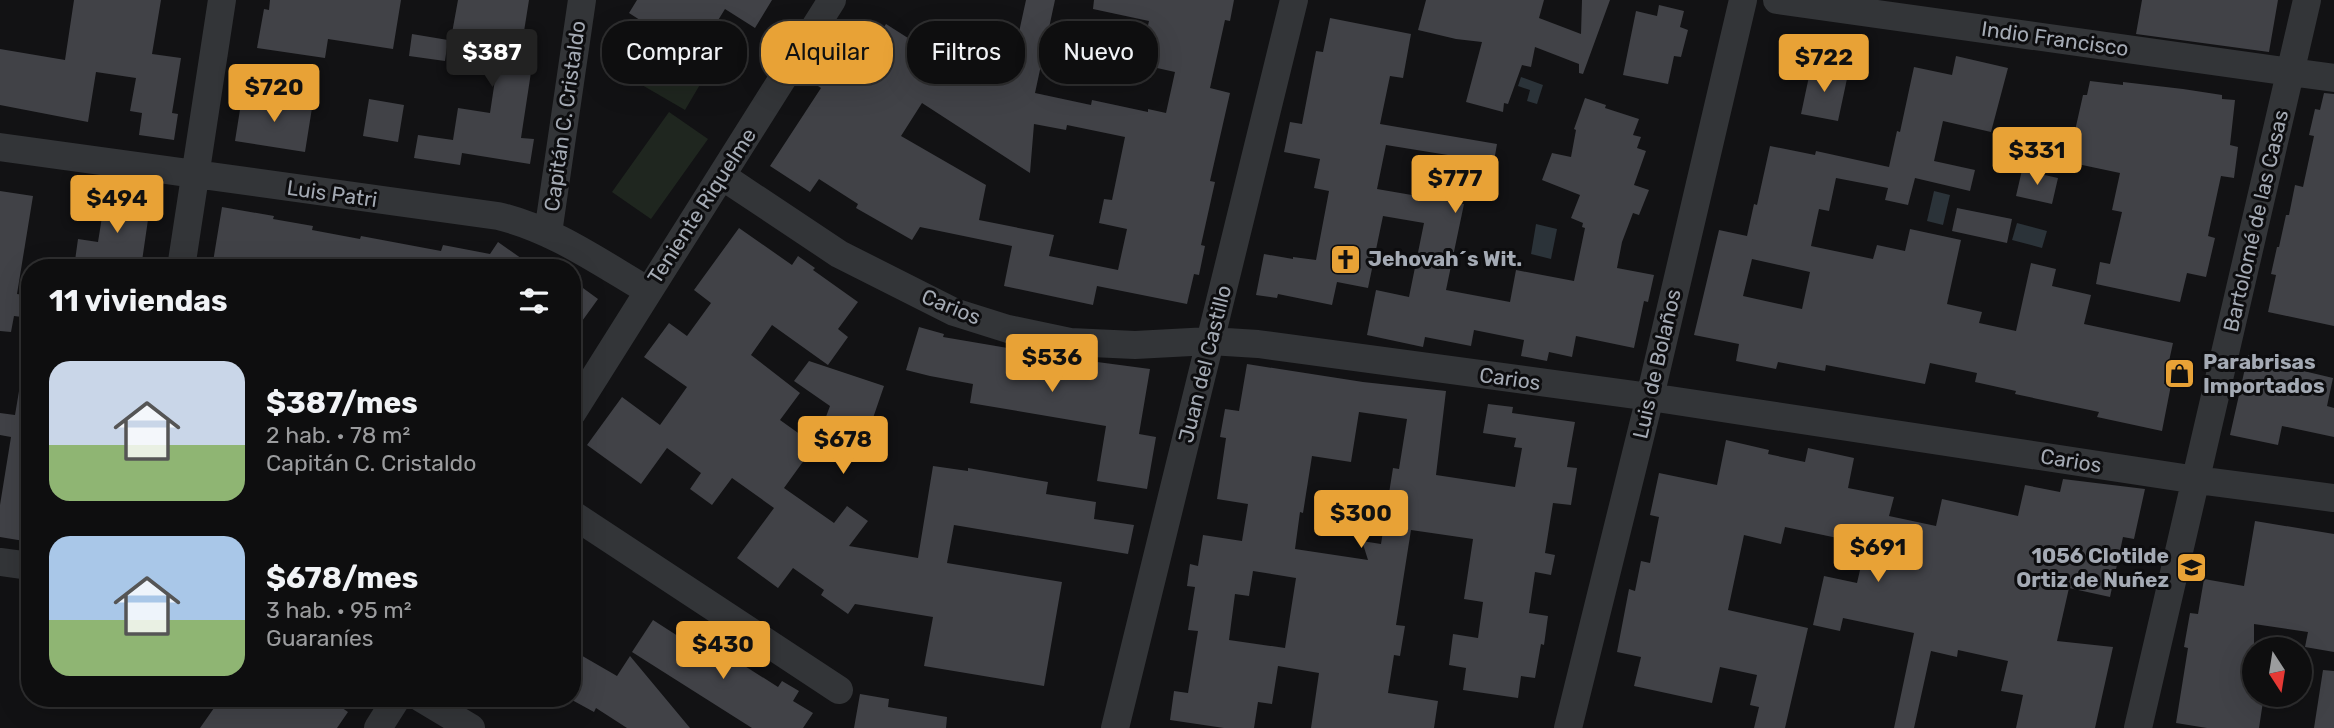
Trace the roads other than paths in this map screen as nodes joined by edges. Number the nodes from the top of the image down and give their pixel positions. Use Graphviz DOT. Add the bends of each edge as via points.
graph roads {
  1 [pos="222,0"];
  2 [pos="582,0"];
  3 [pos="832,0"];
  4 [pos="1294,0"];
  5 [pos="1743,0"];
  6 [pos="1777,0"];
  7 [pos="2307,0"];
  8 [pos="2291,71"];
  9 [pos="2334,78"];
  10 [pos="0,147"];
  11 [pos="195,175"];
  12 [pos="722,176"];
  13 [pos="548,233"];
  14 [pos="182,259"];
  15 [pos="647,290"];
  16 [pos="1210,341"];
  17 [pos="1650,397"];
  18 [pos="581,398"];
  19 [pos="2197,480"];
  20 [pos="2334,498"];
  21 [pos="581,520"];
  22 [pos="0,562"];
  23 [pos="21,565"];
  24 [pos="839,690"];
  25 [pos="391,707"];
  26 [pos="436,707"];
  27 [pos="378,728"];
  28 [pos="471,728"];
  29 [pos="1115,728"];
  30 [pos="1568,728"];
  31 [pos="2138,728"];
  1 -- 11 [label="street"];
  2 -- 13 [label="street, Capitán C. Cristaldo"];
  3 -- 12 [label="street, Teniente Riquelme"];
  4 -- 16 [label="street, Juan del Castillo"];
  5 -- 17 [label="street, Luis de Bolaños"];
  6 -- 8 [label="street, Indio Francisco"];
  7 -- 8 [label="street, Bartolomé de las Casas"];
  8 -- 9 [label="street, Indio Francisco"];
  8 -- 19 [label="street, Bartolomé de las Casas"];
  10 -- 11 [label="street, Luis Patri"];
  11 -- 13 [label="street, Luis Patri" via="498,216"];
  11 -- 14 [label="street"];
  12 -- 15 [label="street, Teniente Riquelme"];
  12 -- 16 [label="street, Carios" via="839,254 954,312 1070,342"];
  13 -- 15 [label="street, Luis Patri"];
  15 -- 18 [label="street, Teniente Riquelme"];
  16 -- 17 [label="street, Carios"];
  16 -- 29 [label="street, Juan del Castillo"];
  17 -- 19 [label="street, Carios"];
  17 -- 30 [label="street, Luis de Bolaños"];
  19 -- 20 [label="street, Carios"];
  19 -- 31 [label="street, Bartolomé de las Casas"];
  21 -- 24 [label="street"];
  22 -- 23 [label="street"];
  25 -- 27 [label="street"];
  26 -- 28 [label="street"];
}
